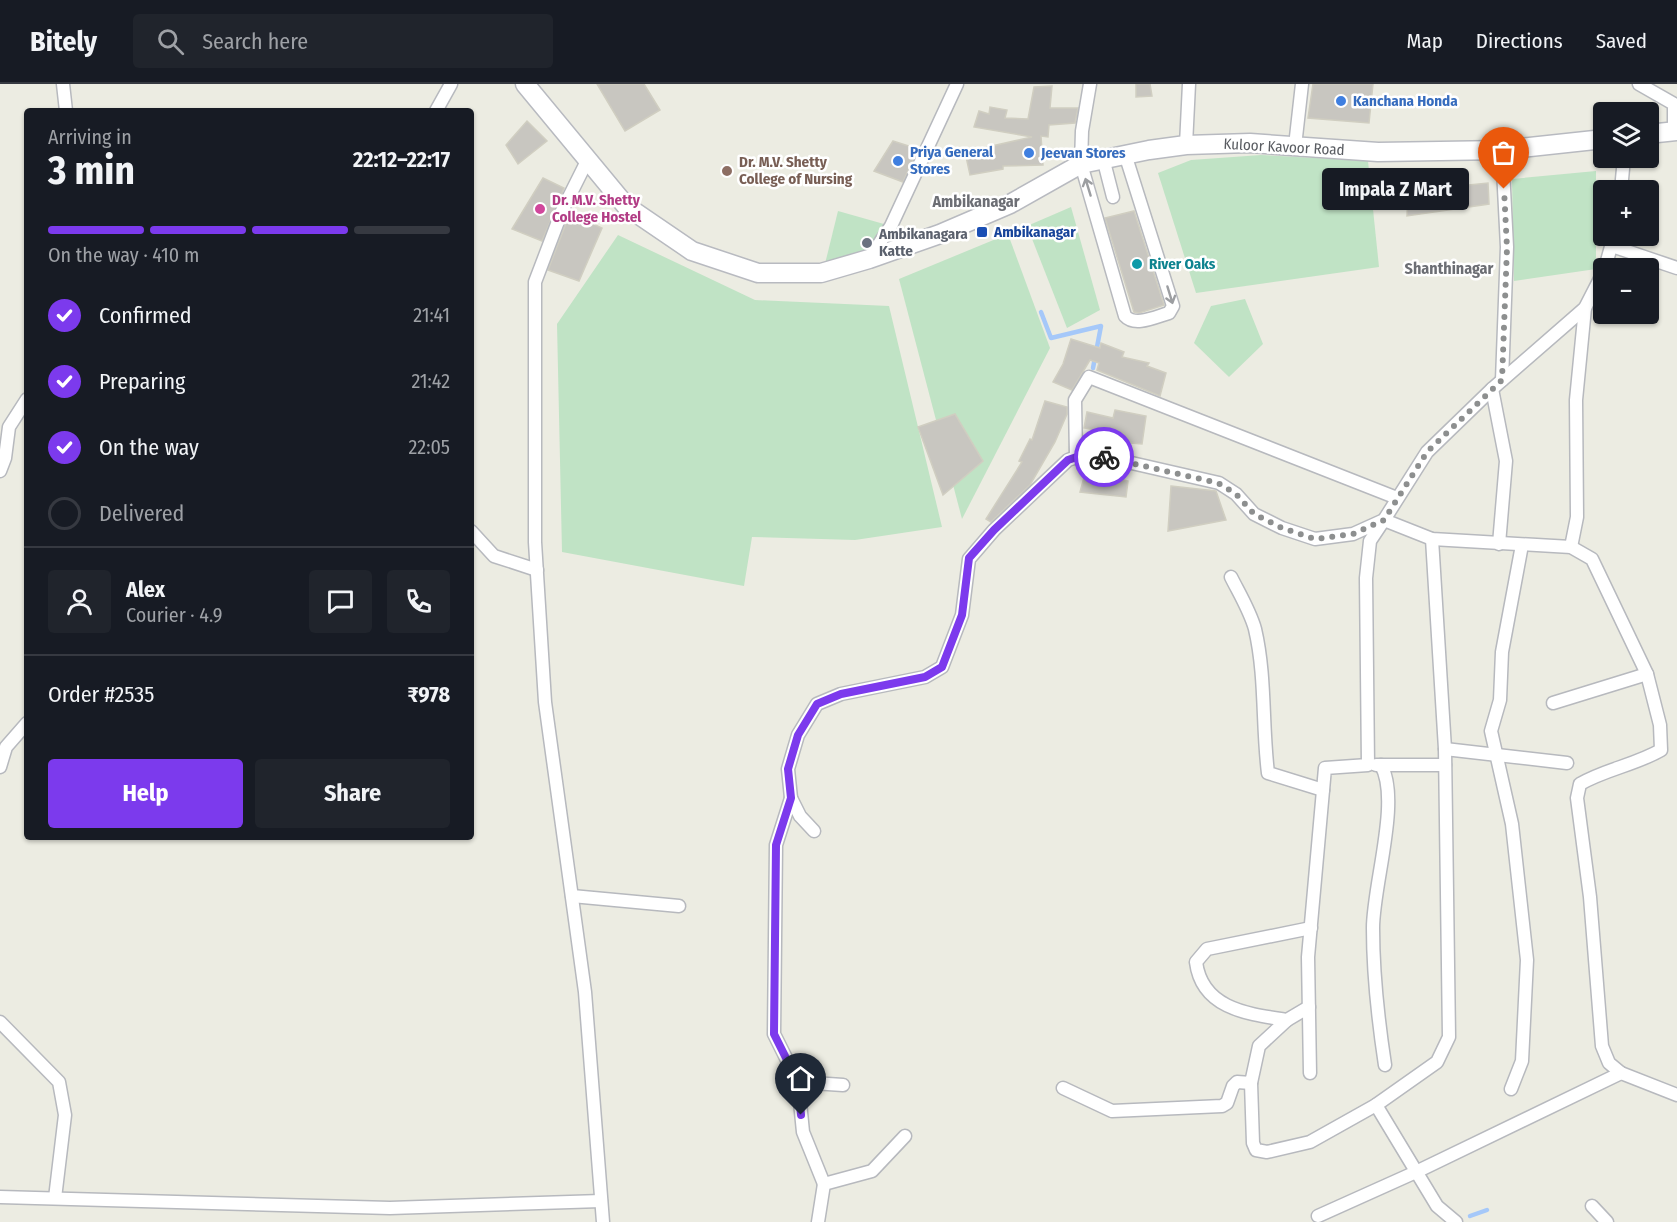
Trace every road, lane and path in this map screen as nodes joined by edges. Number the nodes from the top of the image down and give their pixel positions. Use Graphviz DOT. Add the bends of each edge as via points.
graph roads {
  1 [pos="63,84"];
  2 [pos="451,84"];
  3 [pos="525,84"];
  4 [pos="957,84"];
  5 [pos="1090,84"];
  6 [pos="1189,84"];
  7 [pos="1302,84"];
  8 [pos="1639,84"];
  9 [pos="66,108"];
  10 [pos="438,108"];
  11 [pos="1675,132"];
  12 [pos="1659,134"];
  13 [pos="1593,140"];
  14 [pos="1186,145"];
  15 [pos="1295,146"];
  16 [pos="1502,150"];
  17 [pos="1125,154"];
  18 [pos="1103,158"];
  19 [pos="587,161"];
  20 [pos="1081,164"];
  21 [pos="1113,197"];
  22 [pos="1625,246"];
  23 [pos="869,259"];
  24 [pos="1677,268"];
  25 [pos="1593,292"];
  26 [pos="1585,308"];
  27 [pos="1502,380"];
  28 [pos="1492,389"];
  29 [pos="24,404"];
  30 [pos="1076,458"];
  31 [pos="0,471"];
  32 [pos="1397,498"];
  33 [pos="1384,520"];
  34 [pos="474,534"];
  35 [pos="1432,539"];
  36 [pos="1499,544"];
  37 [pos="1522,546"];
  38 [pos="1571,547"];
  39 [pos="537,570"];
  40 [pos="1232,577"];
  41 [pos="1647,674"];
  42 [pos="1553,703"];
  43 [pos="24,726"];
  44 [pos="1445,749"];
  45 [pos="1497,757"];
  46 [pos="1567,763"];
  47 [pos="1375,765"];
  48 [pos="1445,765"];
  49 [pos="0,767"];
  50 [pos="1323,790"];
  51 [pos="791,798"];
  52 [pos="814,831"];
  53 [pos="572,896"];
  54 [pos="679,906"];
  55 [pos="1311,928"];
  56 [pos="1309,1007"];
  57 [pos="1287,1020"];
  58 [pos="0,1022"];
  59 [pos="1385,1065"];
  60 [pos="1621,1072"];
  61 [pos="1310,1073"];
  62 [pos="798,1082"];
  63 [pos="1251,1083"];
  64 [pos="843,1085"];
  65 [pos="1063,1088"];
  66 [pos="1511,1089"];
  67 [pos="1677,1095"];
  68 [pos="1376,1105"];
  69 [pos="905,1136"];
  70 [pos="1416,1172"];
  71 [pos="824,1184"];
  72 [pos="0,1197"];
  73 [pos="55,1198"];
  74 [pos="601,1201"];
  75 [pos="1592,1206"];
  76 [pos="1318,1216"];
  77 [pos="603,1222"];
  78 [pos="818,1222"];
  79 [pos="1456,1222"];
  80 [pos="1607,1222"];
  1 -- 9 [label="street"];
  2 -- 10 [label="street"];
  3 -- 19 [label="main road, Kuloor Kavoor Road"];
  4 -- 23 [label="street" via="891,226"];
  5 -- 20 [label="street"];
  6 -- 14 [label="street"];
  7 -- 15 [label="street"];
  8 -- 11 [label="street" via="1674,104"];
  11 -- 12 [label="main road"];
  13 -- 16 [label="main road, Kuloor Kavoor Road"];
  14 -- 15 [label="main road, Kuloor Kavoor Road" via="1250,142"];
  14 -- 17 [label="main road, Kuloor Kavoor Road"];
  15 -- 16 [label="main road, Kuloor Kavoor Road" via="1378,152"];
  16 -- 27 [label="street" via="1507,248"];
  17 -- 18 [label="main road, Kuloor Kavoor Road"];
  17 -- 20 [label="street, one-way" via="1173,306 1172,312 1138,321 1125,316"];
  18 -- 20 [label="main road, Kuloor Kavoor Road"];
  18 -- 21 [label="street"];
  19 -- 23 [label="main road, Kuloor Kavoor Road" via="626,206 692,251 758,273 821,273"];
  19 -- 39 [label="street" via="562,211 535,282"];
  20 -- 23 [label="main road, Kuloor Kavoor Road" via="1010,204"];
  22 -- 24 [label="street"];
  25 -- 26 [label="street"];
  26 -- 27 [label="street"];
  26 -- 38 [label="street" via="1576,400 1577,517"];
  27 -- 28 [label="street"];
  28 -- 32 [label="street" via="1427,452"];
  28 -- 36 [label="street" via="1506,461"];
  29 -- 31 [label="street" via="9,427"];
  30 -- 32 [label="street" via="1075,400 1089,377"];
  30 -- 33 [label="street" via="1088,453 1218,483 1236,494 1254,514 1315,539 1353,534"];
  30 -- 51 [label="street" via="1068,460 969,558 962,615 942,667 925,677 841,694 817,704 798,735 788,769"];
  32 -- 33 [label="street"];
  33 -- 35 [label="street"];
  33 -- 47 [label="street" via="1370,541 1366,579"];
  34 -- 39 [label="street" via="494,556"];
  35 -- 36 [label="street"];
  35 -- 44 [label="street"];
  36 -- 37 [label="street"];
  37 -- 38 [label="street"];
  37 -- 45 [label="street" via="1502,652 1500,700 1491,731"];
  38 -- 41 [label="street" via="1592,559"];
  39 -- 53 [label="street" via="545,702"];
  40 -- 50 [label="street" via="1255,627 1268,773"];
  41 -- 42 [label="street"];
  41 -- 60 [label="street" via="1660,725 1661,750 1580,784 1577,798 1590,897 1602,1046 1609,1063"];
  43 -- 49 [label="street" via="6,747"];
  44 -- 45 [label="street"];
  44 -- 48 [label="street"];
  45 -- 46 [label="street"];
  45 -- 66 [label="street" via="1512,824 1527,960 1522,1061"];
  47 -- 48 [label="street"];
  47 -- 50 [label="street" via="1325,768"];
  47 -- 59 [label="street" via="1388,777 1388,807 1373,926 1377,1010"];
  48 -- 68 [label="street" via="1449,1038 1437,1062"];
  50 -- 55 [label="street"];
  51 -- 52 [label="street"];
  51 -- 62 [label="street" via="776,845 774,1034"];
  53 -- 54 [label="street"];
  53 -- 74 [label="street" via="585,992"];
  55 -- 56 [label="street"];
  55 -- 57 [label="street" via="1207,950 1196,962 1198,978 1223,1004 1242,1013"];
  56 -- 57 [label="street"];
  56 -- 61 [label="street"];
  57 -- 63 [label="street" via="1259,1046"];
  58 -- 73 [label="street" via="59,1082 65,1115"];
  60 -- 67 [label="street"];
  60 -- 70 [label="street"];
  62 -- 64 [label="street"];
  62 -- 71 [label="street" via="803,1132"];
  63 -- 65 [label="street" via="1237,1082 1222,1106 1144,1111 1112,1111"];
  63 -- 68 [label="street" via="1253,1143 1256,1150 1267,1152 1310,1142"];
  68 -- 70 [label="street"];
  69 -- 71 [label="street" via="872,1171"];
  70 -- 76 [label="street"];
  70 -- 79 [label="street" via="1437,1206"];
  71 -- 78 [label="street"];
  72 -- 73 [label="street"];
  73 -- 74 [label="street" via="390,1208"];
  74 -- 77 [label="street"];
  75 -- 80 [label="street"];
}
